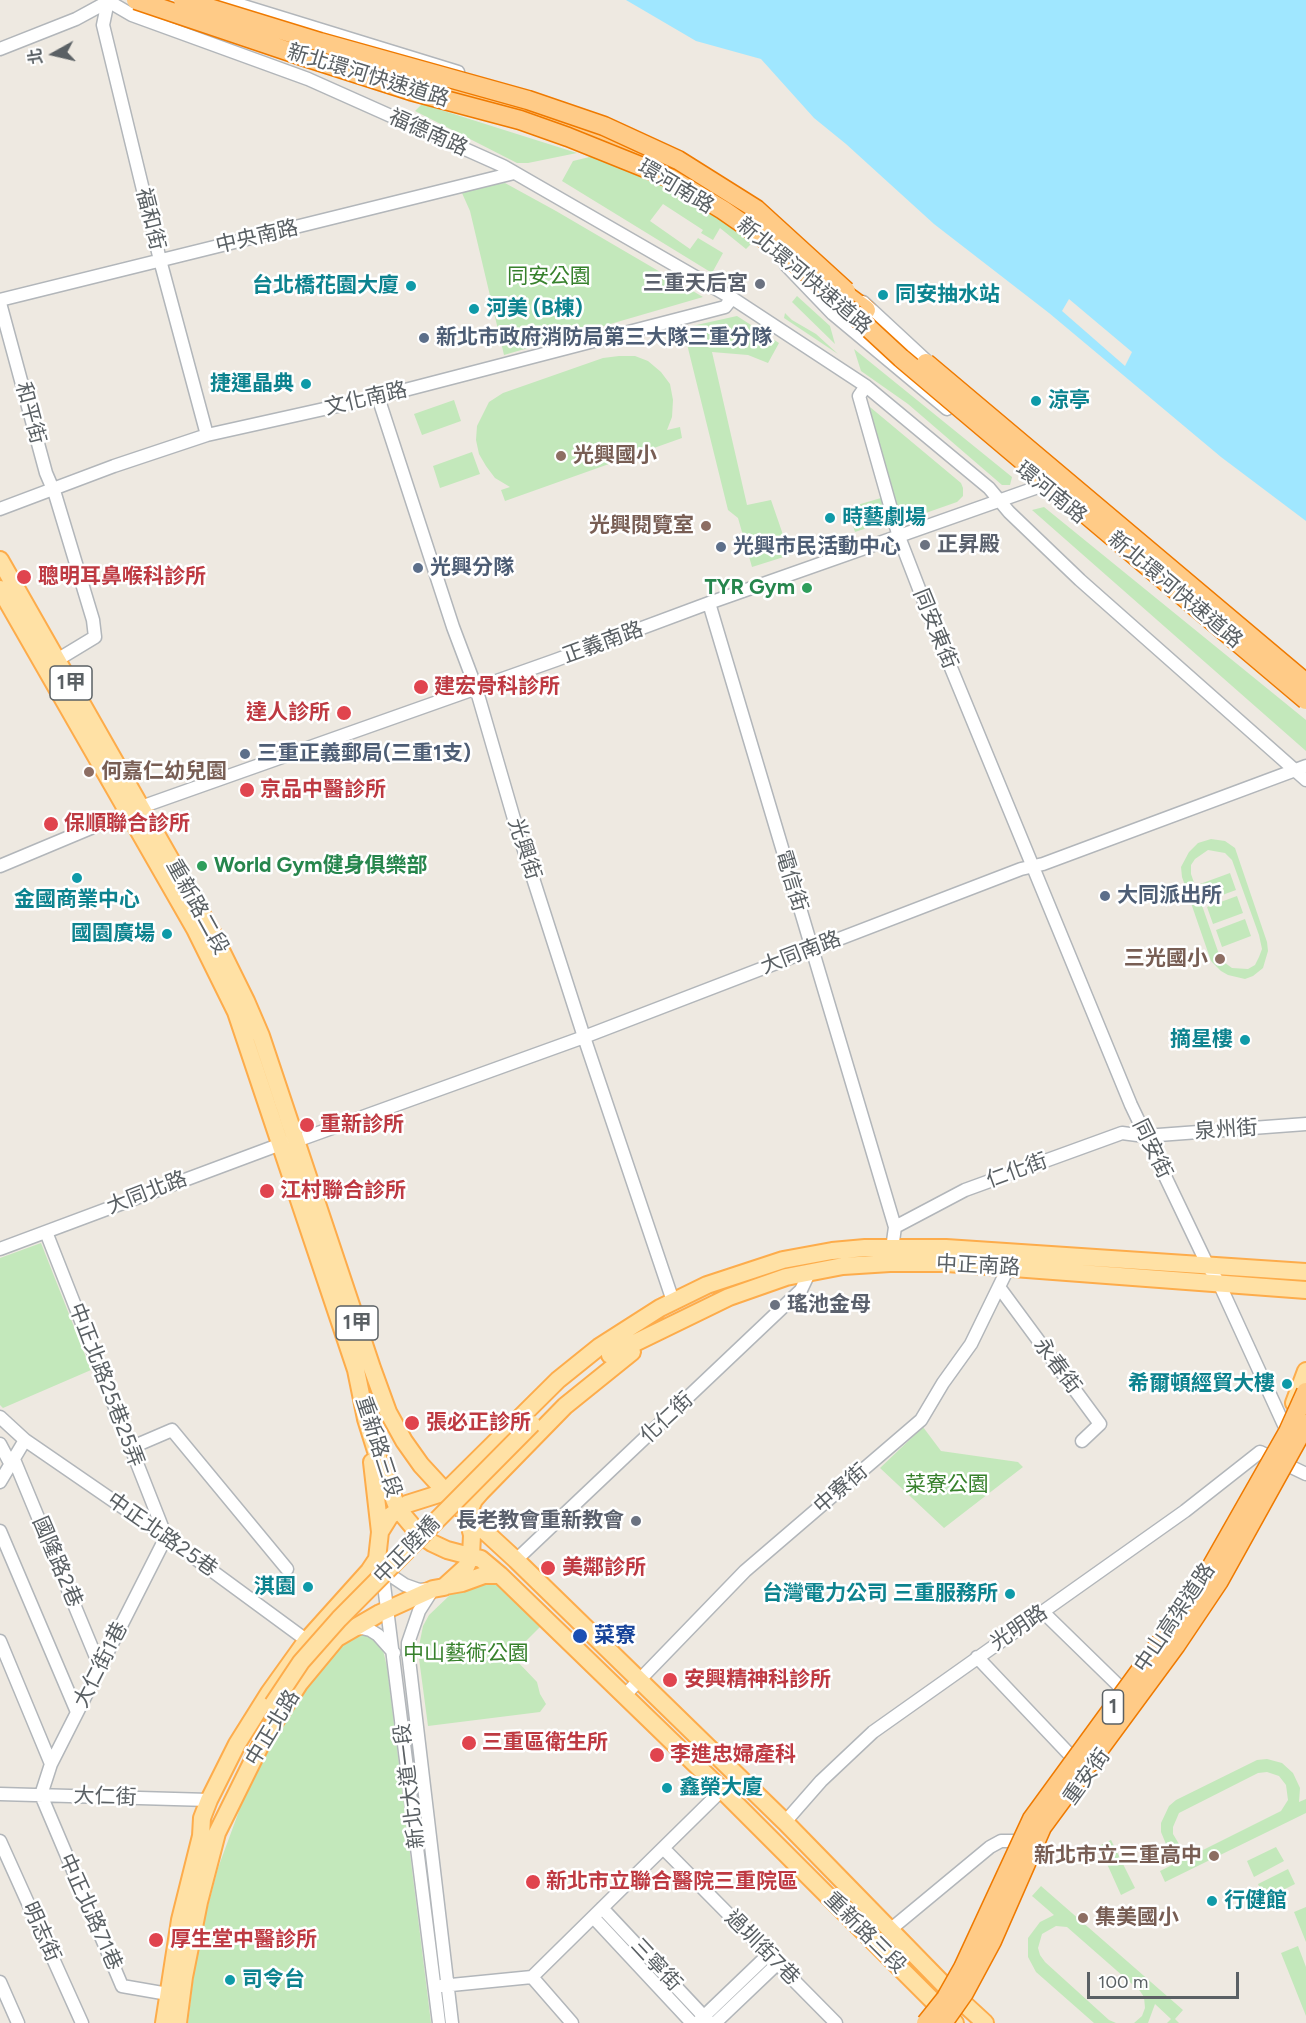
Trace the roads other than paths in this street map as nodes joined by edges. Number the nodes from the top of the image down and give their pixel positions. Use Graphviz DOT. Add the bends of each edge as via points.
graph roads {
  1 [pos="108,0"];
  2 [pos="136,0"];
  3 [pos="177,0"];
  4 [pos="183,0"];
  5 [pos="224,0"];
  6 [pos="0,49"];
  7 [pos="514,172"];
  8 [pos="160,260"];
  9 [pos="732,298"];
  10 [pos="0,302"];
  11 [pos="866,310"];
  12 [pos="866,386"];
  13 [pos="378,397"];
  14 [pos="207,435"];
  15 [pos="1065,478"];
  16 [pos="1042,486"];
  17 [pos="53,488"];
  18 [pos="1000,501"];
  19 [pos="0,508"];
  20 [pos="898,537"];
  21 [pos="0,560"];
  22 [pos="0,589"];
  23 [pos="709,603"];
  24 [pos="57,660"];
  25 [pos="1306,682"];
  26 [pos="476,688"];
  27 [pos="1306,700"];
  28 [pos="1306,708"];
  29 [pos="1301,768"];
  30 [pos="1306,780"];
  31 [pos="135,810"];
  32 [pos="0,866"];
  33 [pos="1033,866"];
  34 [pos="811,949"];
  35 [pos="584,1037"];
  36 [pos="1306,1124"];
  37 [pos="1145,1136"];
  38 [pos="288,1142"];
  39 [pos="894,1227"];
  40 [pos="46,1232"];
  41 [pos="0,1249"];
  42 [pos="891,1255"];
  43 [pos="1012,1259"];
  44 [pos="1306,1263"];
  45 [pos="1208,1266"];
  46 [pos="810,1271"];
  47 [pos="1285,1271"];
  48 [pos="1306,1272"];
  49 [pos="1219,1283"];
  50 [pos="999,1287"];
  51 [pos="1306,1290"];
  52 [pos="666,1305"];
  53 [pos="661,1330"];
  54 [pos="610,1355"];
  55 [pos="1306,1371"];
  56 [pos="1306,1392"];
  57 [pos="0,1417"];
  58 [pos="366,1419"];
  59 [pos="1306,1424"];
  60 [pos="1284,1425"];
  61 [pos="1306,1439"];
  62 [pos="25,1440"];
  63 [pos="1082,1441"];
  64 [pos="0,1444"];
  65 [pos="130,1448"];
  66 [pos="1267,1455"];
  67 [pos="12,1460"];
  68 [pos="1299,1470"];
  69 [pos="0,1482"];
  70 [pos="445,1492"];
  71 [pos="398,1509"];
  72 [pos="467,1515"];
  73 [pos="0,1531"];
  74 [pos="380,1532"];
  75 [pos="166,1537"];
  76 [pos="379,1550"];
  77 [pos="471,1556"];
  78 [pos="516,1560"];
  79 [pos="287,1569"];
  80 [pos="500,1575"];
  81 [pos="439,1588"];
  82 [pos="388,1609"];
  83 [pos="1043,1612"];
  84 [pos="349,1630"];
  85 [pos="307,1640"];
  86 [pos="0,1641"];
  87 [pos="393,1653"];
  88 [pos="323,1654"];
  89 [pos="977,1657"];
  90 [pos="100,1667"];
  91 [pos="639,1680"];
  92 [pos="1120,1687"];
  93 [pos="624,1696"];
  94 [pos="1136,1710"];
  95 [pos="77,1712"];
  96 [pos="1070,1755"];
  97 [pos="51,1764"];
  98 [pos="234,1771"];
  99 [pos="722,1790"];
  100 [pos="0,1794"];
  101 [pos="40,1795"];
  102 [pos="209,1800"];
  103 [pos="785,1822"];
  104 [pos="209,1835"];
  105 [pos="1015,1840"];
  106 [pos="0,1841"];
  107 [pos="663,1848"];
  108 [pos="603,1908"];
  109 [pos="592,1917"];
  110 [pos="891,1929"];
  111 [pos="773,1959"];
  112 [pos="532,1977"];
  113 [pos="0,1982"];
  114 [pos="447,1985"];
  115 [pos="434,1987"];
  116 [pos="947,1988"];
  117 [pos="168,1994"];
  118 [pos="963,2003"];
  119 [pos="937,2005"];
  120 [pos="700,2021"];
  121 [pos="949,2022"];
  122 [pos="18,2023"];
  123 [pos="82,2023"];
  124 [pos="164,2023"];
  125 [pos="178,2023"];
  126 [pos="439,2023"];
  127 [pos="452,2023"];
  128 [pos="572,2023"];
  129 [pos="715,2023"];
  130 [pos="836,2023"];
  131 [pos="925,2023"];
  132 [pos="985,2023"];
  1 -- 6 [label="street" via="76,19"];
  1 -- 7 [label="street, 福德南路" via="132,15 308,79"];
  1 -- 8 [label="street, 福和街" via="103,25"];
  1 -- 16 [label="street, 環河南路" via="135,1 479,102 562,128 653,170 764,242 833,314"];
  2 -- 27 [label="highway, 新北環河快速道路, bridge" via="411,91 520,120 670,178 775,246 1034,472"];
  3 -- 11 [label="highway, bridge" via="347,58 579,127 664,163 753,219"];
  4 -- 11 [label="highway, 新北環河快速道路, bridge" via="528,100 604,126 678,160 756,209"];
  5 -- 15 [label="street, 環河南路" via="571,107 656,142 740,191 771,216 923,358"];
  7 -- 8 [label="street, 中央南路"];
  7 -- 9 [label="street, 福德南路"];
  8 -- 10 [label="street, 中央南路"];
  8 -- 14 [label="street, 福和街"];
  9 -- 12 [label="street, 福德南路"];
  9 -- 13 [label="street, 文化南路" via="725,307"];
  10 -- 17 [label="street, 和平街"];
  11 -- 25 [label="highway, 新北環河快速道路, bridge"];
  12 -- 18 [label="street, 環河南路"];
  12 -- 20 [label="street, 同安東街" via="859,396"];
  13 -- 14 [label="street, 文化南路"];
  13 -- 26 [label="street, 光興街"];
  14 -- 17 [label="street, 文化南路"];
  15 -- 16 [label="street, 正義南路"];
  15 -- 25 [label="street, 環河南路"];
  16 -- 18 [label="street, 正義南路"];
  16 -- 28 [label="street, 環河南路" via="1192,608"];
  17 -- 19 [label="street, 文化南路"];
  17 -- 24 [label="street, 和平街" via="95,637"];
  18 -- 20 [label="street, 正義南路"];
  18 -- 29 [label="street, 環河南路" via="1080,580"];
  20 -- 23 [label="street, 正義南路"];
  20 -- 33 [label="street, 同安東街"];
  21 -- 24 [label="main road, 重新路二段 / 1甲"];
  22 -- 31 [label="main road, 重新路二段 / 1甲"];
  23 -- 26 [label="street, 正義南路"];
  23 -- 34 [label="street, 電信街"];
  24 -- 31 [label="main road, 重新路二段 / 1甲"];
  26 -- 31 [label="street, 正義南路"];
  26 -- 35 [label="street, 光興街"];
  29 -- 30 [label="street, 環河南路"];
  29 -- 33 [label="street, 大同南路"];
  31 -- 32 [label="street, 正義南路"];
  31 -- 38 [label="main road, 重新路二段 / 1甲" via="226,958 246,1001 261,1036"];
  33 -- 34 [label="street, 大同南路"];
  33 -- 37 [label="street, 同安街"];
  34 -- 35 [label="street, 大同南路"];
  34 -- 39 [label="street, 電信街"];
  35 -- 38 [label="street, 大同南路"];
  35 -- 52 [label="street, 光興街"];
  36 -- 37 [label="street, 泉州街"];
  37 -- 39 [label="street, 仁化街" via="1122,1133 965,1190"];
  37 -- 45 [label="street, 同安街"];
  38 -- 40 [label="street, 大同北路"];
  38 -- 58 [label="main road, 重新路三段 / 1甲" via="356,1370"];
  38 -- 70 [label="main road, 重新路三段 / 1甲" via="388,1412 421,1465"];
  39 -- 42 [label="street, 電信街"];
  40 -- 41 [label="street, 大同北路"];
  40 -- 65 [label="street, 中正北路25巷25弄"];
  42 -- 43 [label="main road, 中正南路" via="947,1263"];
  42 -- 46 [label="main road, 中正南路"];
  42 -- 52 [label="main road, 中正南路" via="832,1251 783,1260 707,1285"];
  43 -- 45 [label="main road, 中正南路"];
  43 -- 49 [label="main road, 中正南路"];
  43 -- 50 [label="street, 中寮街"];
  44 -- 47 [label="street"];
  45 -- 47 [label="main road, 中正南路"];
  45 -- 49 [label="street, 同安街"];
  46 -- 53 [label="main road, 中正南路" via="729,1297"];
  46 -- 78 [label="street, 化仁街" via="801,1290"];
  47 -- 48 [label="main road, 中正南路"];
  49 -- 51 [label="main road, 中正南路"];
  49 -- 60 [label="street, 同安街"];
  50 -- 63 [label="street, 永春街" via="1101,1424"];
  50 -- 91 [label="street, 中寮街" via="971,1344 921,1420 745,1572"];
  52 -- 54 [label="main road, 中正南路"];
  52 -- 70 [label="main road, 中正南路" via="599,1347 558,1380"];
  53 -- 54 [label="main road, 中正南路"];
  53 -- 72 [label="main road, 中正南路" via="565,1406 480,1492"];
  54 -- 98 [label="main road, 中正陸橋, bridge" via="557,1399 339,1618 301,1662"];
  55 -- 60 [label="main road, 重安街 / 1"];
  56 -- 131 [label="highway, 中山高架道路 / 1, bridge" via="1288,1432 1209,1571 1027,1827 963,1968 946,1998"];
  57 -- 62 [label="street, 中正北路25巷"];
  58 -- 71 [label="main road, 重新路三段 / 1甲"];
  58 -- 74 [label="main road, 中正北路"];
  59 -- 121 [label="highway, 中山高架道路 / 1, bridge" via="1219,1581 1042,1827 992,1941"];
  60 -- 66 [label="main road, 重安街 / 1"];
  61 -- 68 [label="main road, 重安街 / 1"];
  62 -- 67 [label="street"];
  62 -- 75 [label="street, 中正北路25巷"];
  64 -- 67 [label="street, 國隆路2巷"];
  65 -- 75 [label="street, 中正北路25巷25弄"];
  65 -- 79 [label="street" via="172,1430"];
  66 -- 68 [label="street"];
  66 -- 83 [label="street, 光明路" via="1260,1452"];
  66 -- 92 [label="main road, 重安街 / 1" via="1201,1570"];
  67 -- 69 [label="street"];
  67 -- 90 [label="street, 國隆路2巷"];
  68 -- 94 [label="main road, 重安街 / 1" via="1180,1653"];
  70 -- 71 [label="main road"];
  70 -- 72 [label="main road, 重新路三段 / 1甲"];
  71 -- 74 [label="main road"];
  71 -- 77 [label="main road, 重新路三段 / 1甲" via="426,1539"];
  72 -- 77 [label="main road" via="472,1535"];
  72 -- 78 [label="main road, 重新路三段 / 1甲"];
  73 -- 95 [label="street"];
  74 -- 76 [label="main road, 中正北路"];
  75 -- 85 [label="street, 中正北路25巷"];
  75 -- 90 [label="street, 大仁街1巷"];
  76 -- 81 [label="street" via="384,1564 405,1585 419,1590"];
  76 -- 82 [label="street, 新北大道一段"];
  76 -- 85 [label="main road, 中正北路" via="369,1571"];
  77 -- 80 [label="main road, 重新路三段 / 1甲"];
  77 -- 81 [label="main road, 中正北路" via="466,1567"];
  78 -- 91 [label="main road, 重新路三段 / 1甲"];
  80 -- 81 [label="main road" via="484,1575"];
  80 -- 93 [label="main road, 重新路三段 / 1甲"];
  81 -- 82 [label="main road, 中正北路"];
  81 -- 114 [label="street, 新北大道一段" via="419,1611 408,1651"];
  82 -- 84 [label="main road, 中正北路"];
  82 -- 87 [label="street, 新北大道一段"];
  83 -- 89 [label="street, 光明路"];
  83 -- 92 [label="street"];
  84 -- 87 [label="street" via="370,1630"];
  84 -- 88 [label="main road, 中正北路"];
  85 -- 88 [label="street, 中正北路25巷"];
  85 -- 102 [label="main road, 中正北路" via="237,1744"];
  86 -- 97 [label="street"];
  87 -- 115 [label="street, 新北大道一段"];
  88 -- 104 [label="main road, 中正北路" via="263,1740"];
  89 -- 96 [label="street"];
  89 -- 103 [label="street, 光明路" via="873,1732 821,1780"];
  90 -- 95 [label="street, 大仁街1巷"];
  91 -- 93 [label="street, 中寮街"];
  91 -- 103 [label="main road, 重新路三段 / 1甲"];
  92 -- 94 [label="street"];
  92 -- 96 [label="main road, 重安街 / 1"];
  93 -- 99 [label="main road, 重新路三段 / 1甲"];
  94 -- 118 [label="main road, 重安街 / 1" via="1049,1831 995,1950"];
  95 -- 97 [label="street, 大仁街1巷"];
  96 -- 105 [label="main road, 重安街 / 1"];
  97 -- 101 [label="street, 大仁街1巷"];
  98 -- 104 [label="main road, 中正北路"];
  99 -- 107 [label="street"];
  99 -- 119 [label="main road, 重新路三段 / 1甲"];
  100 -- 101 [label="street, 大仁街"];
  101 -- 102 [label="street, 大仁街"];
  101 -- 117 [label="street, 中正北路71巷" via="123,1986"];
  102 -- 104 [label="main road, 中正北路" via="202,1818"];
  103 -- 110 [label="main road, 重新路三段 / 1甲"];
  104 -- 117 [label="main road, 中正北路" via="180,1920"];
  104 -- 125 [label="main road, 中正北路"];
  105 -- 110 [label="street" via="990,1847"];
  105 -- 116 [label="main road, 重安街 / 1"];
  106 -- 123 [label="street, 明志街"];
  107 -- 108 [label="street"];
  107 -- 111 [label="street, 過圳街7巷"];
  108 -- 109 [label="street"];
  108 -- 120 [label="street, 三寧街"];
  109 -- 112 [label="street"];
  109 -- 120 [label="street, 三寧街"];
  110 -- 116 [label="main road, 重新路三段 / 1甲"];
  111 -- 120 [label="street"];
  111 -- 129 [label="street"];
  111 -- 130 [label="street, 過圳街7巷"];
  112 -- 114 [label="street"];
  112 -- 128 [label="street"];
  113 -- 122 [label="street"];
  114 -- 115 [label="street"];
  114 -- 127 [label="street, 新北大道一段"];
  115 -- 126 [label="street, 新北大道一段"];
  116 -- 118 [label="main road, 重新路三段 / 1甲"];
  116 -- 119 [label="main road, 1"];
  117 -- 124 [label="main road, 中正北路"];
  118 -- 121 [label="main road, 1"];
  118 -- 132 [label="main road, 1甲"];
  119 -- 121 [label="main road, 重新路三段 / 1甲"];
  119 -- 131 [label="main road, 1"];
}
